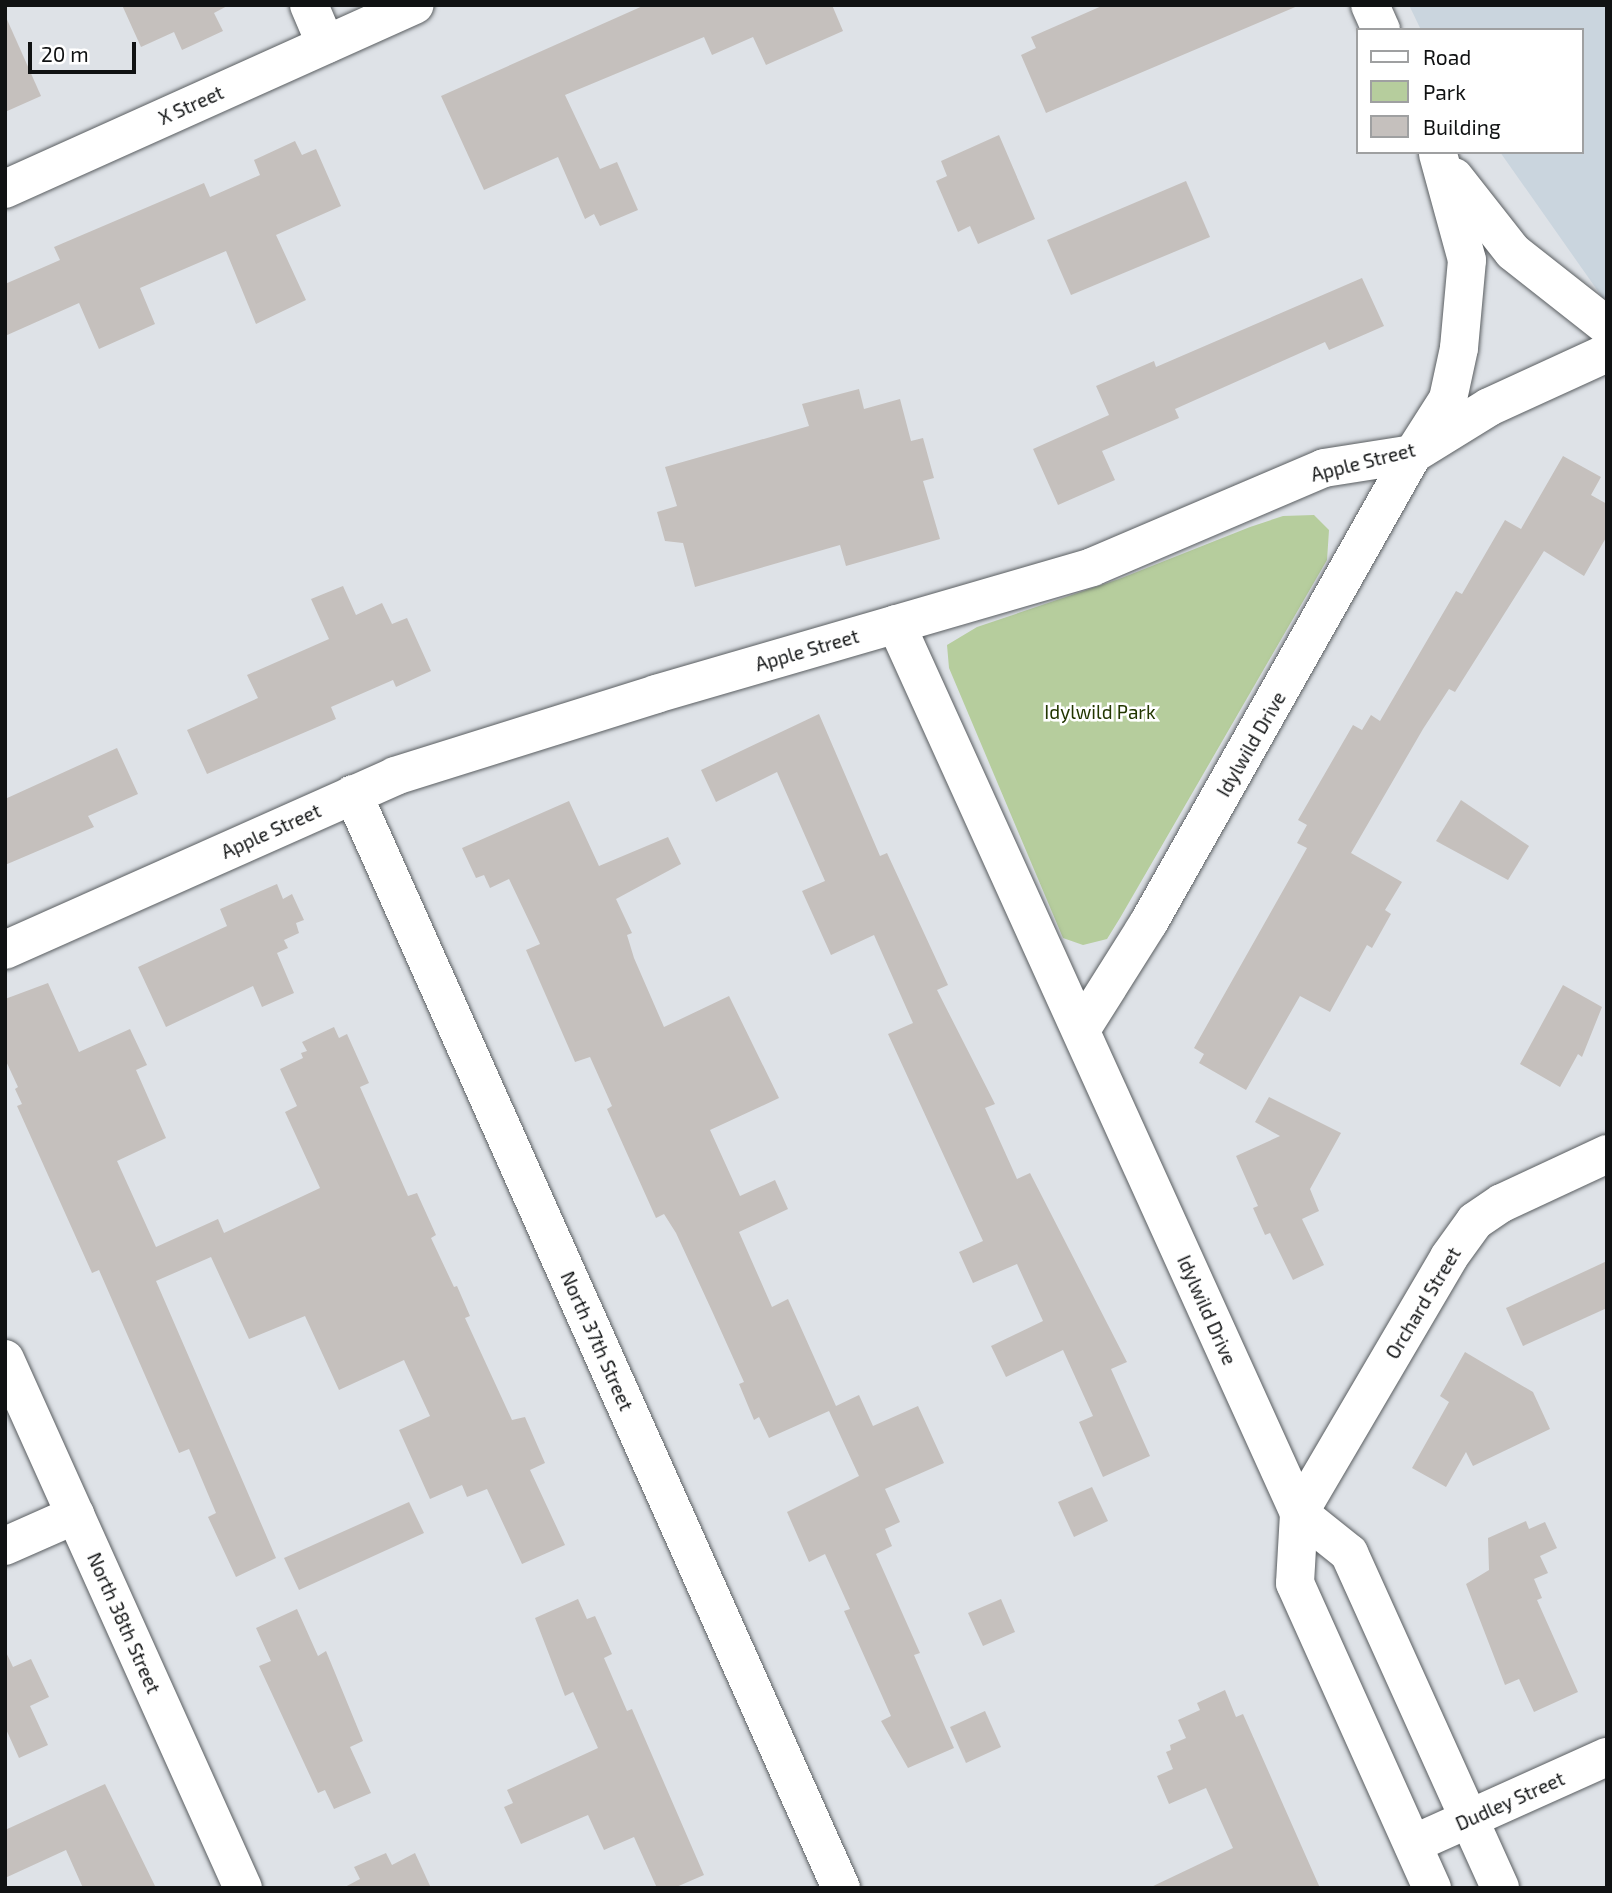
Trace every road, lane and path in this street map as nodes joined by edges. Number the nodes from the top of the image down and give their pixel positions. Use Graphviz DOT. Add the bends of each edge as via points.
graph roads {
  1 [pos="309,5"];
  2 [pos="415,5"];
  3 [pos="1370,5"];
  4 [pos="1380,28"];
  5 [pos="326,45"];
  6 [pos="1438,154"];
  7 [pos="1439,154"];
  8 [pos="5,189"];
  9 [pos="1607,326"];
  10 [pos="1607,353"];
  11 [pos="1413,454"];
  12 [pos="895,624"];
  13 [pos="353,794"];
  14 [pos="5,950"];
  15 [pos="1081,1030"];
  16 [pos="1607,1154"];
  17 [pos="5,1359"];
  18 [pos="1299,1513"];
  19 [pos="75,1515"];
  20 [pos="5,1546"];
  21 [pos="1607,1758"];
  22 [pos="1469,1819"];
  23 [pos="1413,1844"];
  24 [pos="243,1888"];
  25 [pos="841,1888"];
  26 [pos="1432,1888"];
  27 [pos="1500,1888"];
  1 -- 5 [label="street"];
  2 -- 5 [label="street, X Street"];
  3 -- 4 [label="street"];
  5 -- 8 [label="street, X Street"];
  6 -- 11 [label="street, Idylwild Drive" via="1466,260 1464,297 1448,399"];
  7 -- 9 [label="street" via="1475,208 1513,252"];
  10 -- 11 [label="street, Apple Street" via="1489,407"];
  11 -- 12 [label="street, Apple Street" via="1324,468 1092,567"];
  11 -- 15 [label="street, Idylwild Drive" via="1156,910"];
  12 -- 13 [label="street, Apple Street" via="643,698"];
  12 -- 15 [label="street, Idylwild Drive"];
  13 -- 14 [label="street, Apple Street"];
  13 -- 25 [label="street, North 37th Street"];
  15 -- 18 [label="street, Idylwild Drive"];
  16 -- 18 [label="street, Orchard Street" via="1502,1203 1475,1221 1449,1256"];
  17 -- 19 [label="street, North 38th Street"];
  18 -- 22 [label="street, Idylwild Drive" via="1349,1553"];
  18 -- 23 [label="street, Idylwild Drive" via="1295,1583"];
  19 -- 20 [label="street"];
  19 -- 24 [label="street, North 38th Street"];
  21 -- 22 [label="street, Dudley Street"];
  22 -- 23 [label="street, Dudley Street"];
  22 -- 27 [label="street, Idylwild Drive"];
  23 -- 26 [label="street, Idylwild Drive"];
}
